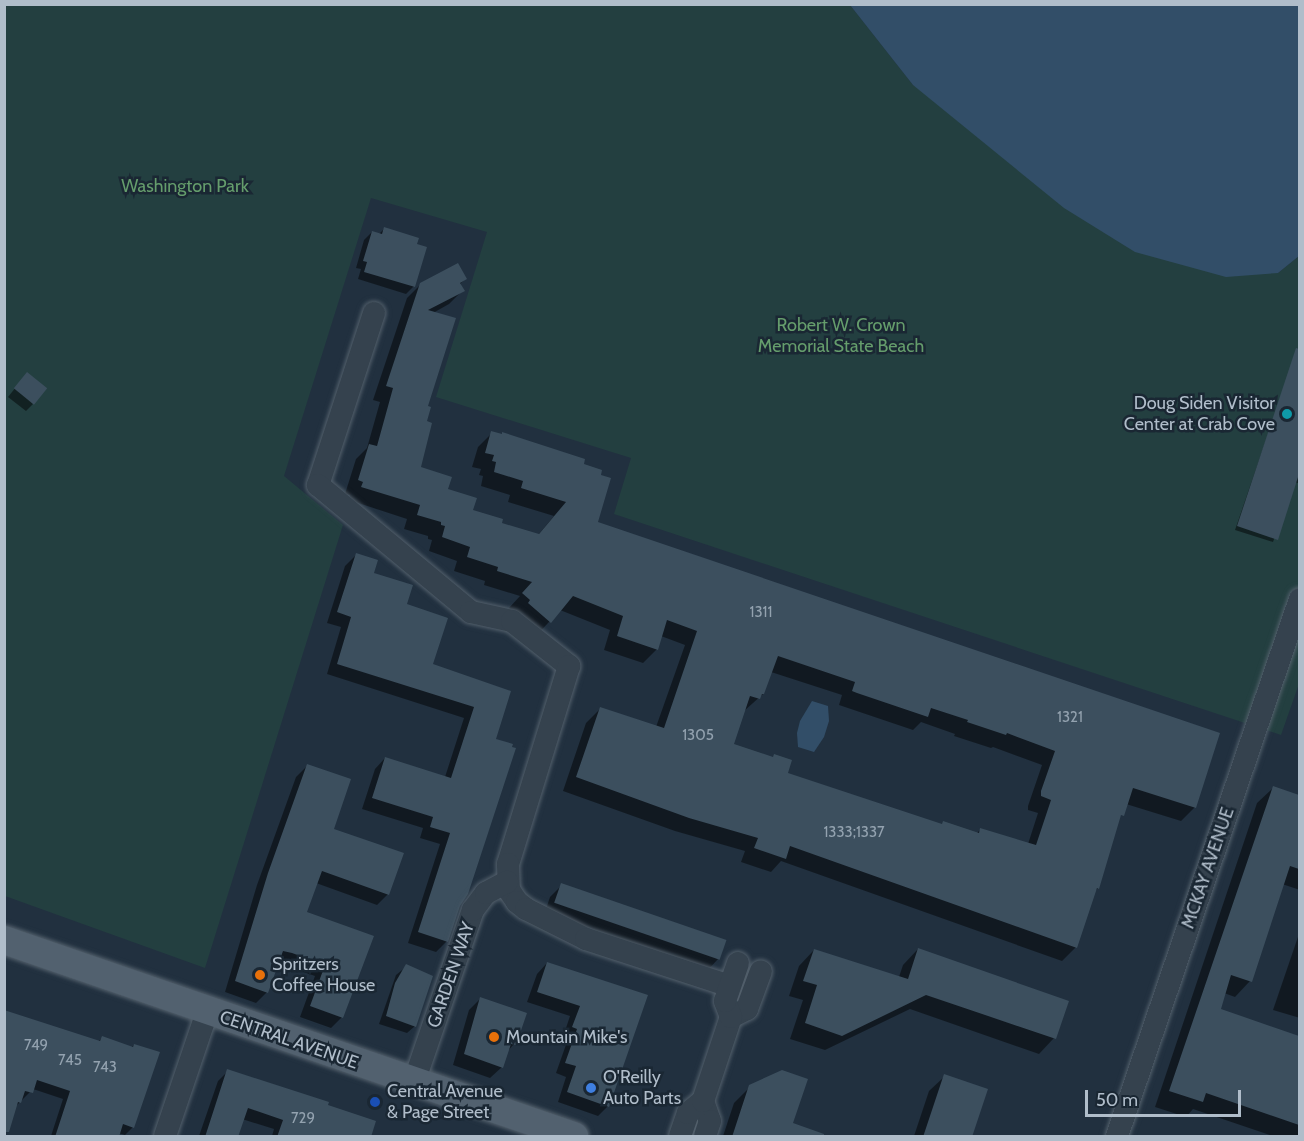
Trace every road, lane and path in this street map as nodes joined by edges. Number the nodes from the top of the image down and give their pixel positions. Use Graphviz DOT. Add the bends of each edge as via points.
graph roads {
  1 [pos="375,313"];
  2 [pos="1299,599"];
  3 [pos="507,882"];
  4 [pos="4,940"];
  5 [pos="738,963"];
  6 [pos="761,971"];
  7 [pos="730,986"];
  8 [pos="207,1012"];
  9 [pos="731,1017"];
  10 [pos="414,1082"];
  11 [pos="703,1101"];
  12 [pos="165,1137"];
  13 [pos="574,1137"];
  14 [pos="680,1137"];
  15 [pos="705,1137"];
  16 [pos="1117,1137"];
  1 -- 3 [label="street" via="318,485 471,612 512,621 569,666 508,864"];
  2 -- 16 [label="street, MCKAY AVENUE"];
  3 -- 7 [label="street" via="517,902 586,939"];
  3 -- 10 [label="street, GARDEN WAY" via="486,893 473,910"];
  4 -- 8 [label="main road, CENTRAL AVENUE"];
  5 -- 7 [label="street"];
  6 -- 9 [label="street" via="747,1009"];
  7 -- 9 [label="street" via="725,1001"];
  8 -- 10 [label="main road, CENTRAL AVENUE"];
  8 -- 12 [label="street"];
  9 -- 11 [label="street"];
  10 -- 13 [label="main road, CENTRAL AVENUE"];
  11 -- 14 [label="street" via="688,1113"];
  11 -- 15 [label="street" via="710,1121"];
}
